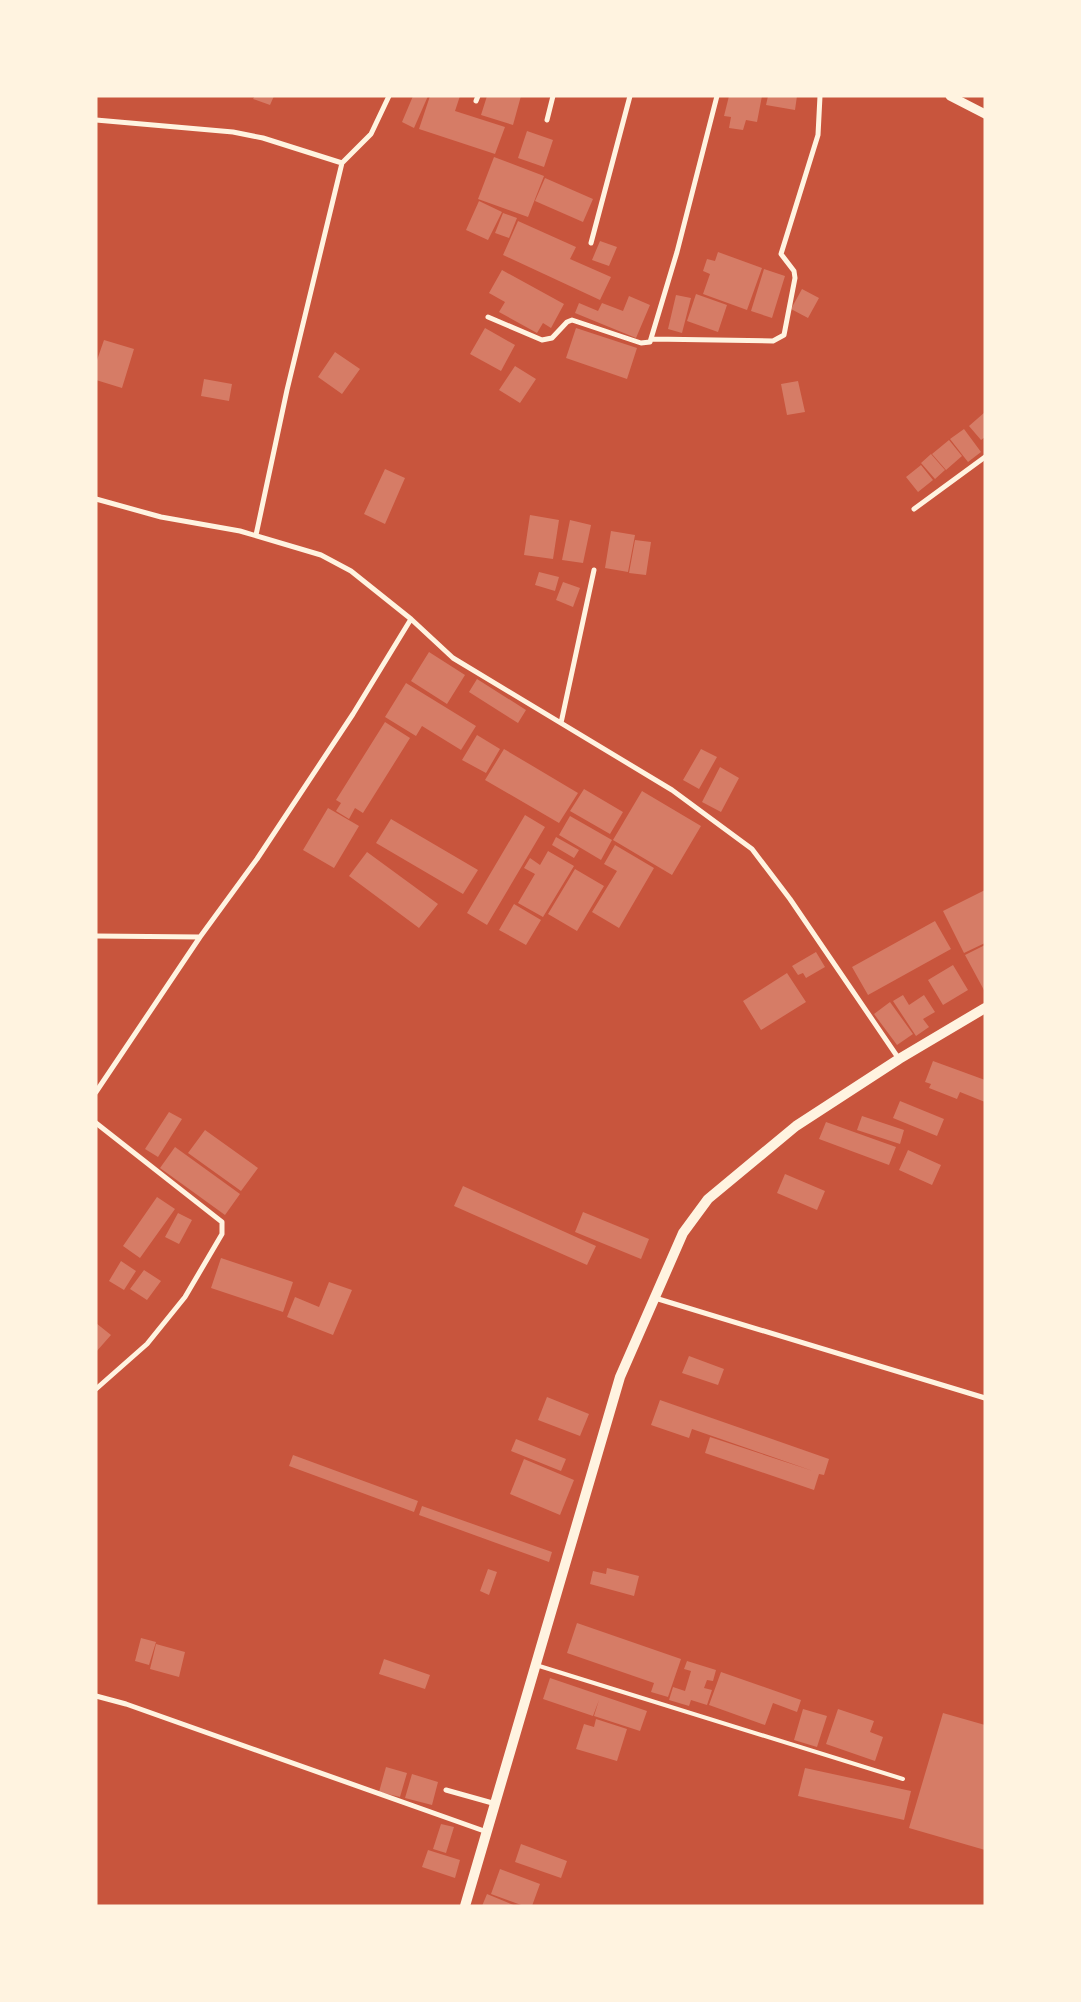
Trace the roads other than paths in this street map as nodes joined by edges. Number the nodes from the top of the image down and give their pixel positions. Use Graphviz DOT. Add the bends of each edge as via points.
graph roads {
  1 [pos="389,96"];
  2 [pos="553,96"];
  3 [pos="630,96"];
  4 [pos="717,96"];
  5 [pos="820,96"];
  6 [pos="950,96"];
  7 [pos="985,114"];
  8 [pos="96,120"];
  9 [pos="547,120"];
  10 [pos="342,163"];
  11 [pos="591,243"];
  12 [pos="488,317"];
  13 [pos="652,339"];
  14 [pos="985,457"];
  15 [pos="96,499"];
  16 [pos="914,508"];
  17 [pos="256,535"];
  18 [pos="594,570"];
  19 [pos="411,619"];
  20 [pos="562,723"];
  21 [pos="96,936"];
  22 [pos="200,937"];
  23 [pos="985,1008"];
  24 [pos="899,1059"];
  25 [pos="96,1092"];
  26 [pos="96,1123"];
  27 [pos="654,1297"];
  28 [pos="96,1389"];
  29 [pos="985,1398"];
  30 [pos="536,1665"];
  31 [pos="96,1696"];
  32 [pos="903,1779"];
  33 [pos="446,1790"];
  34 [pos="496,1804"];
  35 [pos="487,1832"];
  36 [pos="465,1906"];
  1 -- 10 [label="street" via="371,134"];
  2 -- 9 [label="street"];
  3 -- 11 [label="street"];
  4 -- 13 [label="street"];
  5 -- 13 [label="street" via="818,135 781,254 794,271 795,278 784,335 773,341"];
  6 -- 7 [label="street"];
  8 -- 10 [label="street" via="233,132"];
  10 -- 17 [label="street"];
  12 -- 13 [label="street" via="542,340 552,338 572,320 642,343"];
  14 -- 16 [label="street"];
  15 -- 17 [label="street" via="161,517"];
  17 -- 19 [label="street" via="321,555 351,571"];
  18 -- 20 [label="street"];
  19 -- 20 [label="street" via="453,658"];
  19 -- 22 [label="street" via="257,859"];
  20 -- 24 [label="street" via="672,790 752,849"];
  21 -- 22 [label="street"];
  22 -- 25 [label="street"];
  23 -- 24 [label="main road"];
  24 -- 27 [label="main road" via="796,1126 708,1199 683,1234"];
  26 -- 28 [label="street" via="224,1226 185,1296 147,1344"];
  27 -- 29 [label="street"];
  27 -- 30 [label="main road" via="620,1377"];
  30 -- 32 [label="lane"];
  30 -- 34 [label="main road"];
  31 -- 35 [label="street"];
  33 -- 34 [label="street"];
  34 -- 35 [label="main road"];
  35 -- 36 [label="main road"];
}
